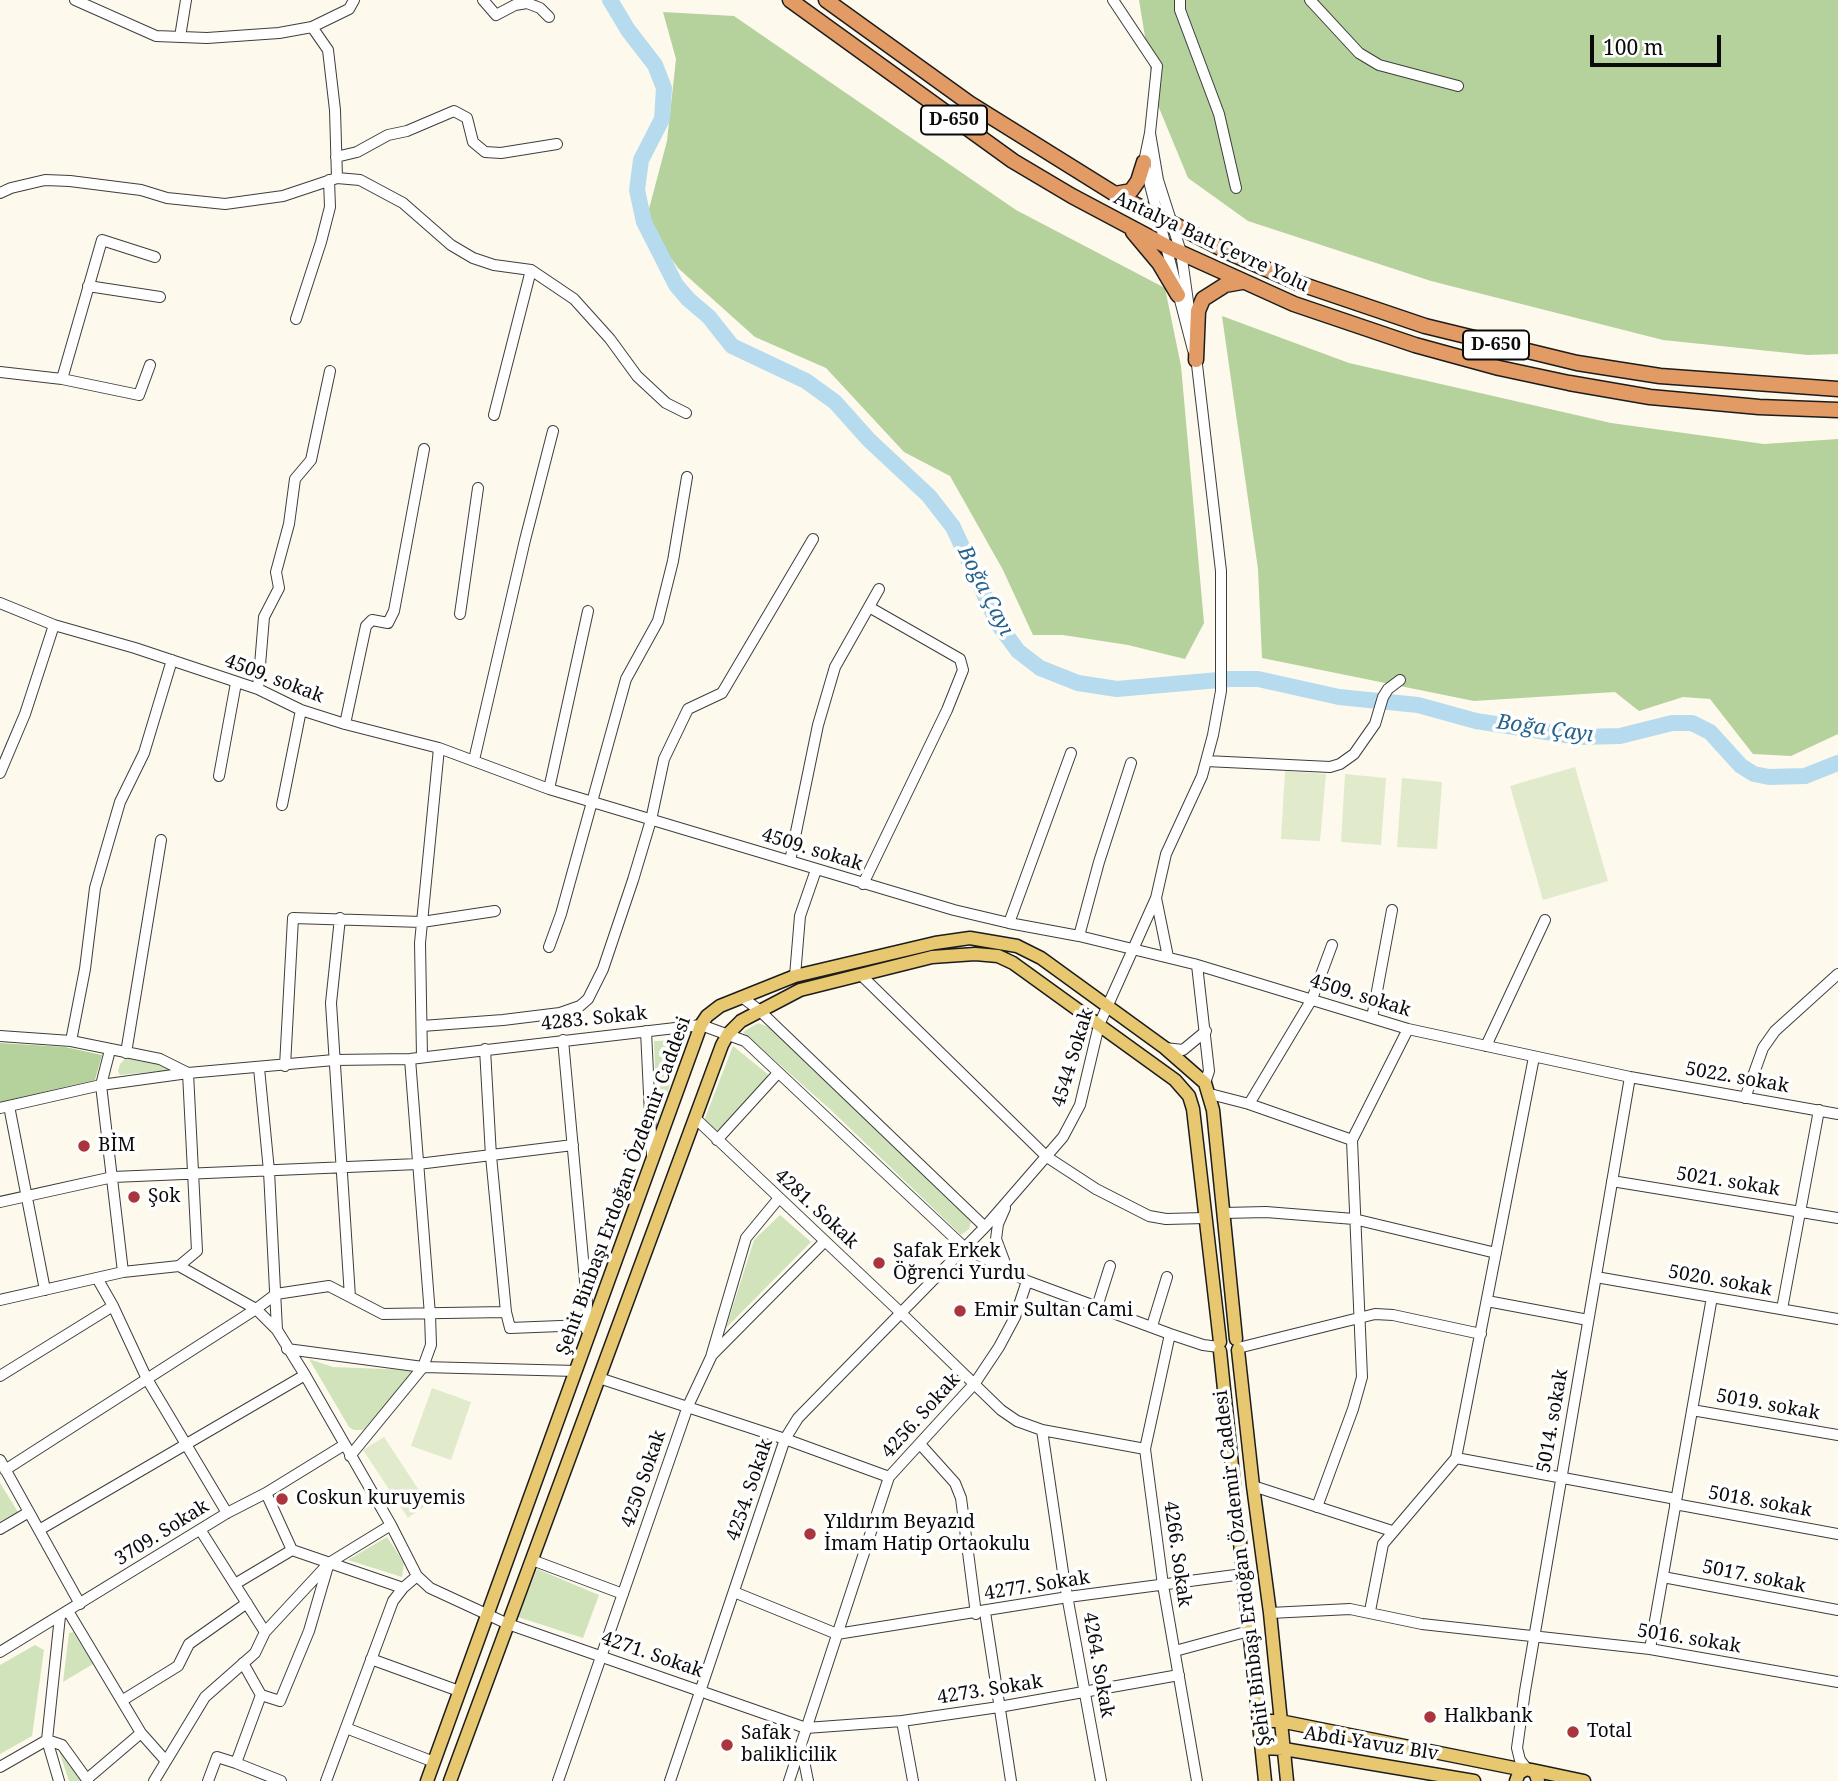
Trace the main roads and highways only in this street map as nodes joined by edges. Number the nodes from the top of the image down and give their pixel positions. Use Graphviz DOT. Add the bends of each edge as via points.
graph roads {
  1 [pos="789,0"];
  2 [pos="826,0"];
  3 [pos="1144,162"];
  4 [pos="1115,194"];
  5 [pos="1127,226"];
  6 [pos="1242,282"];
  7 [pos="1178,295"];
  8 [pos="1196,360"];
  9 [pos="1838,389"];
  10 [pos="1838,410"];
  11 [pos="1237,1344"];
  12 [pos="1220,1347"];
  13 [pos="1259,1721"];
  14 [pos="1280,1721"];
  15 [pos="1262,1748"];
  16 [pos="1284,1749"];
  17 [pos="1527,1774"];
  18 [pos="427,1781"];
  19 [pos="450,1781"];
  20 [pos="1265,1781"];
  21 [pos="1287,1781"];
  22 [pos="1474,1781"];
  23 [pos="1584,1781"];
  1 -- 5 [label="highway, Antalya Batı Çevre Yolu / D-650" via="1013,161"];
  2 -- 4 [label="highway, Antalya Batı Çevre Yolu" via="969,103"];
  3 -- 4 [label="highway" via="1131,191"];
  4 -- 9 [label="highway, Antalya Batı Çevre Yolu / D-650" via="1298,283 1425,326 1577,363 1660,376"];
  5 -- 6 [label="highway, Antalya Batı Çevre Yolu / D-650"];
  5 -- 7 [label="highway" via="1159,263"];
  6 -- 8 [label="highway" via="1225,285 1203,299 1198,311"];
  6 -- 10 [label="highway, Antalya Batı Çevre Yolu / D-650" via="1403,341 1499,368 1650,397"];
  11 -- 12 [label="main road" via="1227,1336"];
  11 -- 14 [label="main road, Şehit Binbaşı Erdoğan Özdemir Caddesi"];
  11 -- 18 [label="main road, Şehit Binbaşı Erdoğan Özdemir Caddesi" via="1207,1089 1165,1048 1041,958 1017,946 982,939 935,943 795,976 720,1006 701,1025"];
  12 -- 13 [label="main road, Şehit Binbaşı Erdoğan Özdemir Caddesi"];
  12 -- 19 [label="main road, Şehit Binbaşı Erdoğan Özdemir Caddesi" via="1189,1096 1175,1080 1013,963 999,956 975,954 932,957 800,990 741,1021 728,1034 695,1118"];
  13 -- 14 [label="main road, Abdi Yavuz Blv"];
  13 -- 15 [label="main road, Şehit Binbaşı Erdoğan Özdemir Caddesi"];
  14 -- 16 [label="main road, Şehit Binbaşı Erdoğan Özdemir Caddesi"];
  14 -- 17 [label="main road, Abdi Yavuz Blv"];
  15 -- 16 [label="main road, Abdi Yavuz Blv"];
  15 -- 20 [label="main road, Şehit Binbaşı Erdoğan Özdemir Caddesi"];
  16 -- 21 [label="main road, Şehit Binbaşı Erdoğan Özdemir Caddesi"];
  16 -- 22 [label="main road, Abdi Yavuz Blv"];
  17 -- 23 [label="main road, Abdi Yavuz Blv"];
}
